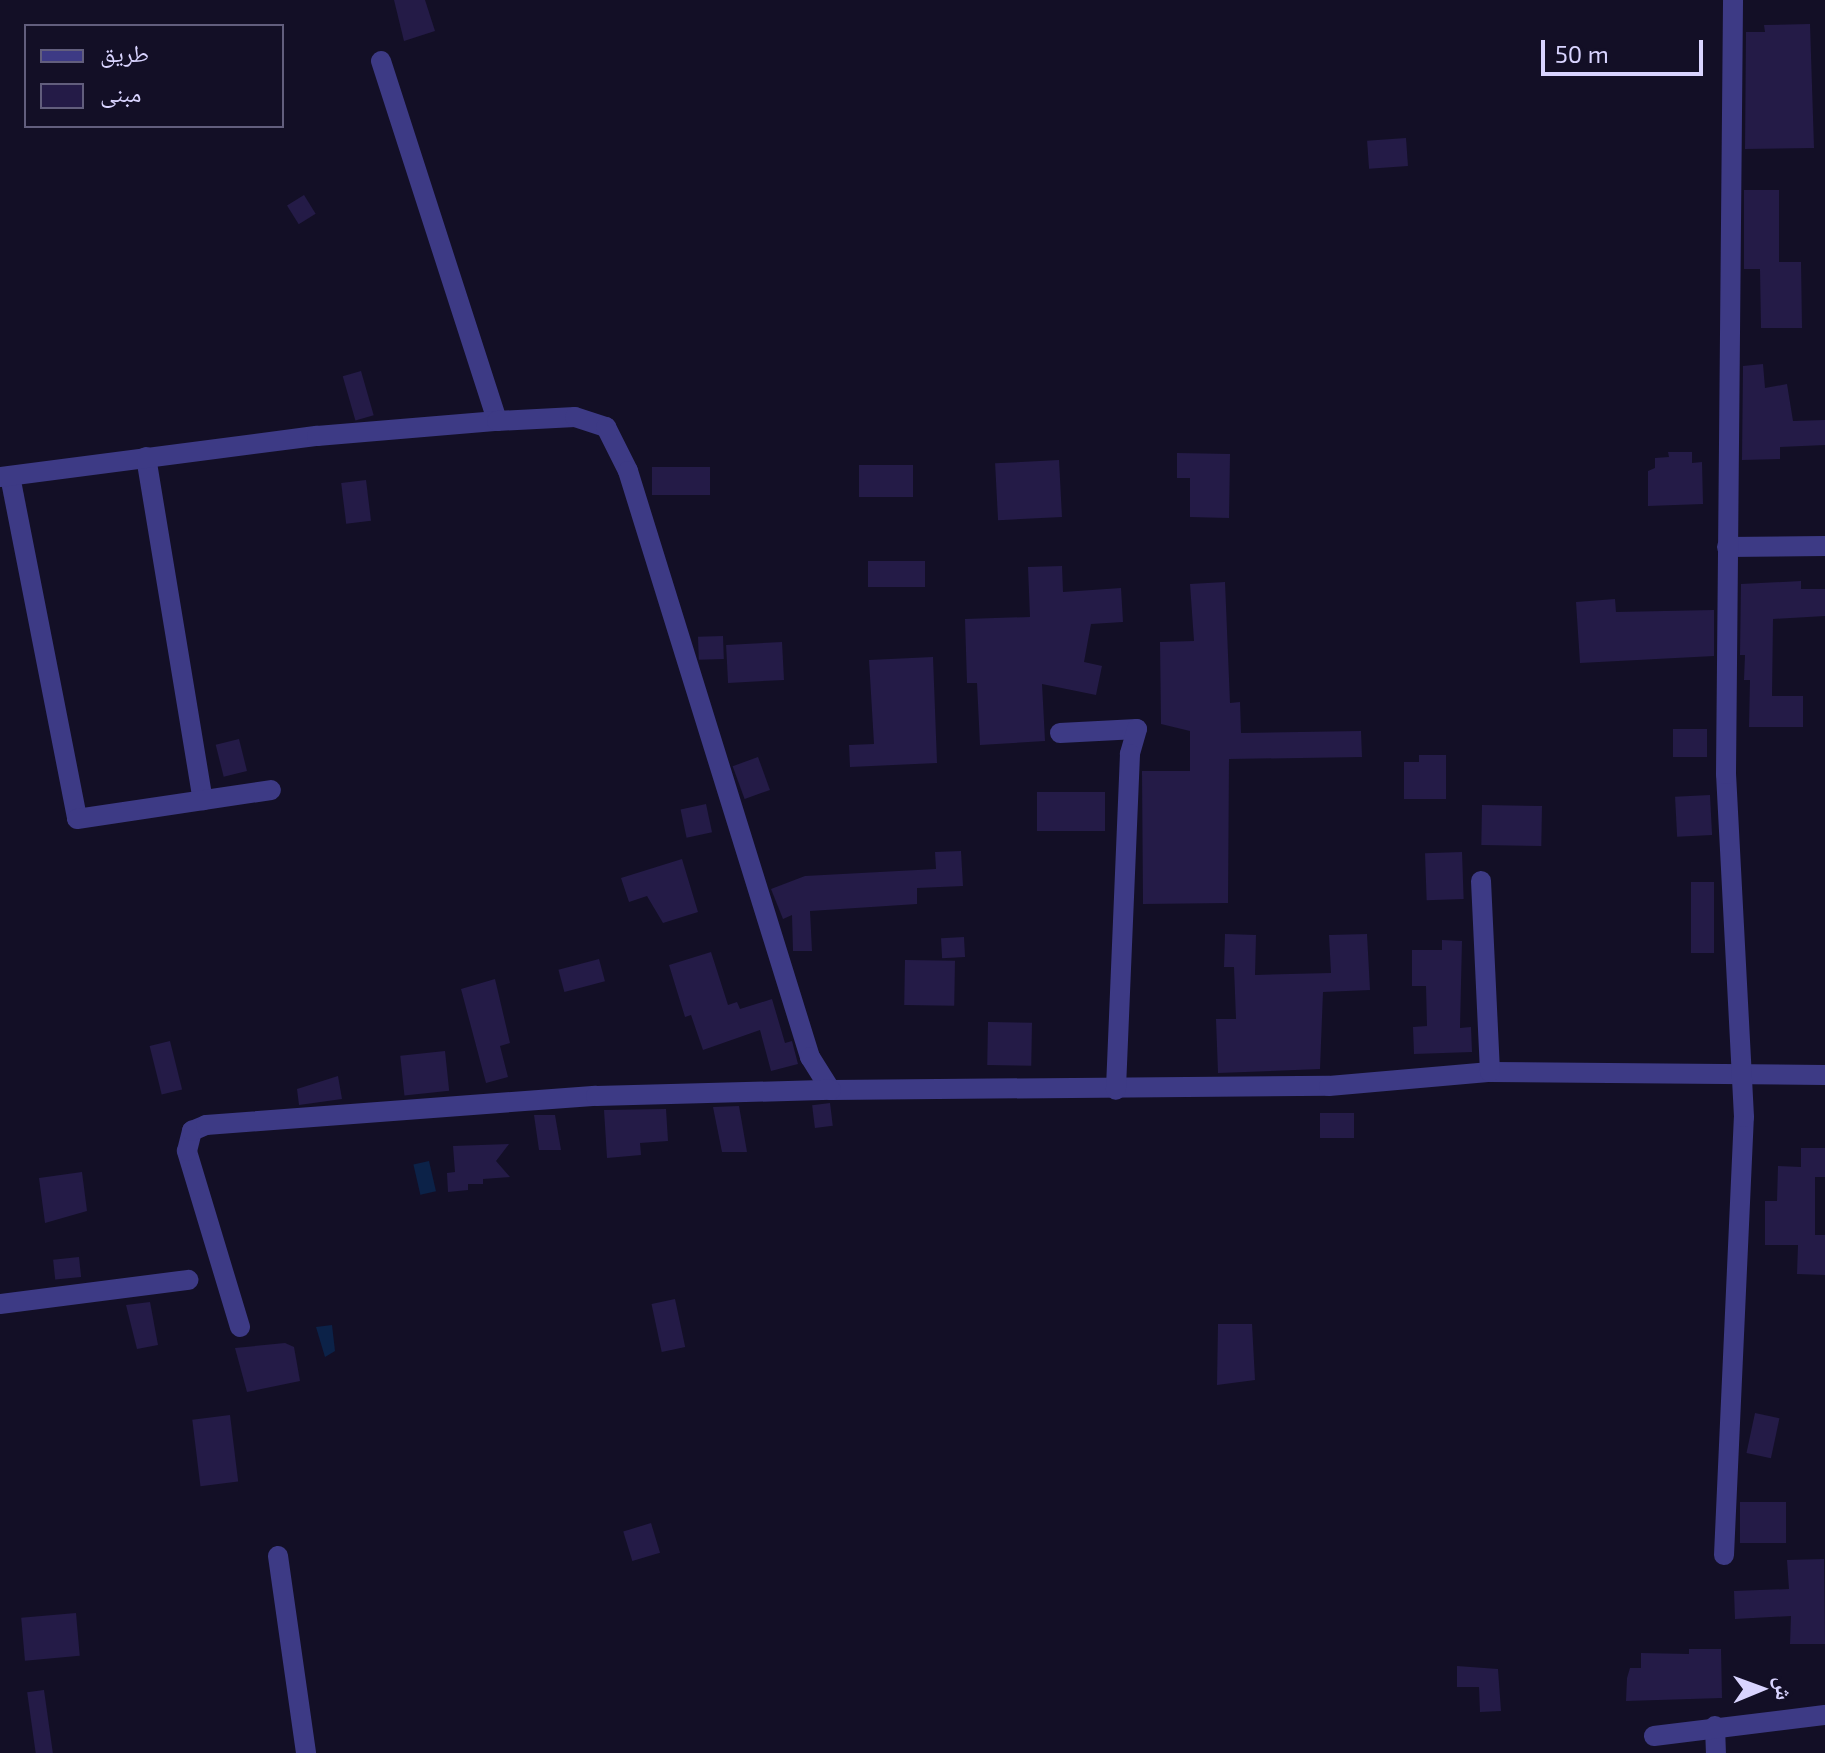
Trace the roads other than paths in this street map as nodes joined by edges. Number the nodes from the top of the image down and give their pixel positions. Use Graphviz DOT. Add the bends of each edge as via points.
graph roads {
  1 [pos="1733,0"];
  2 [pos="381,61"];
  3 [pos="497,421"];
  4 [pos="146,457"];
  5 [pos="5,476"];
  6 [pos="1825,546"];
  7 [pos="1727,547"];
  8 [pos="1060,733"];
  9 [pos="271,790"];
  10 [pos="203,800"];
  11 [pos="1481,881"];
  12 [pos="1490,1072"];
  13 [pos="1825,1075"];
  14 [pos="1742,1081"];
  15 [pos="831,1090"];
  16 [pos="1116,1090"];
  17 [pos="188,1280"];
  18 [pos="0,1304"];
  19 [pos="240,1327"];
  20 [pos="1724,1555"];
  21 [pos="278,1556"];
  22 [pos="1825,1715"];
  23 [pos="1715,1726"];
  24 [pos="1654,1736"];
  25 [pos="306,1753"];
  26 [pos="1716,1753"];
  1 -- 7 [label="street"];
  2 -- 3 [label="street"];
  3 -- 4 [label="street"];
  3 -- 15 [label="street" via="591,419 618,442 810,1057"];
  4 -- 5 [label="street"];
  4 -- 10 [label="street"];
  5 -- 10 [label="street" via="77,819"];
  6 -- 7 [label="street"];
  7 -- 14 [label="street" via="1726,774"];
  8 -- 16 [label="street" via="1137,729 1130,754"];
  9 -- 10 [label="street"];
  11 -- 12 [label="street"];
  12 -- 14 [label="street" via="1720,1072"];
  12 -- 16 [label="street" via="1329,1086"];
  13 -- 14 [label="street"];
  14 -- 20 [label="street"];
  15 -- 16 [label="street"];
  15 -- 19 [label="street" via="611,1095 206,1125 192,1131 187,1151"];
  17 -- 18 [label="street"];
  21 -- 25 [label="street"];
  22 -- 23 [label="street"];
  23 -- 24 [label="street"];
  23 -- 26 [label="street"];
}
